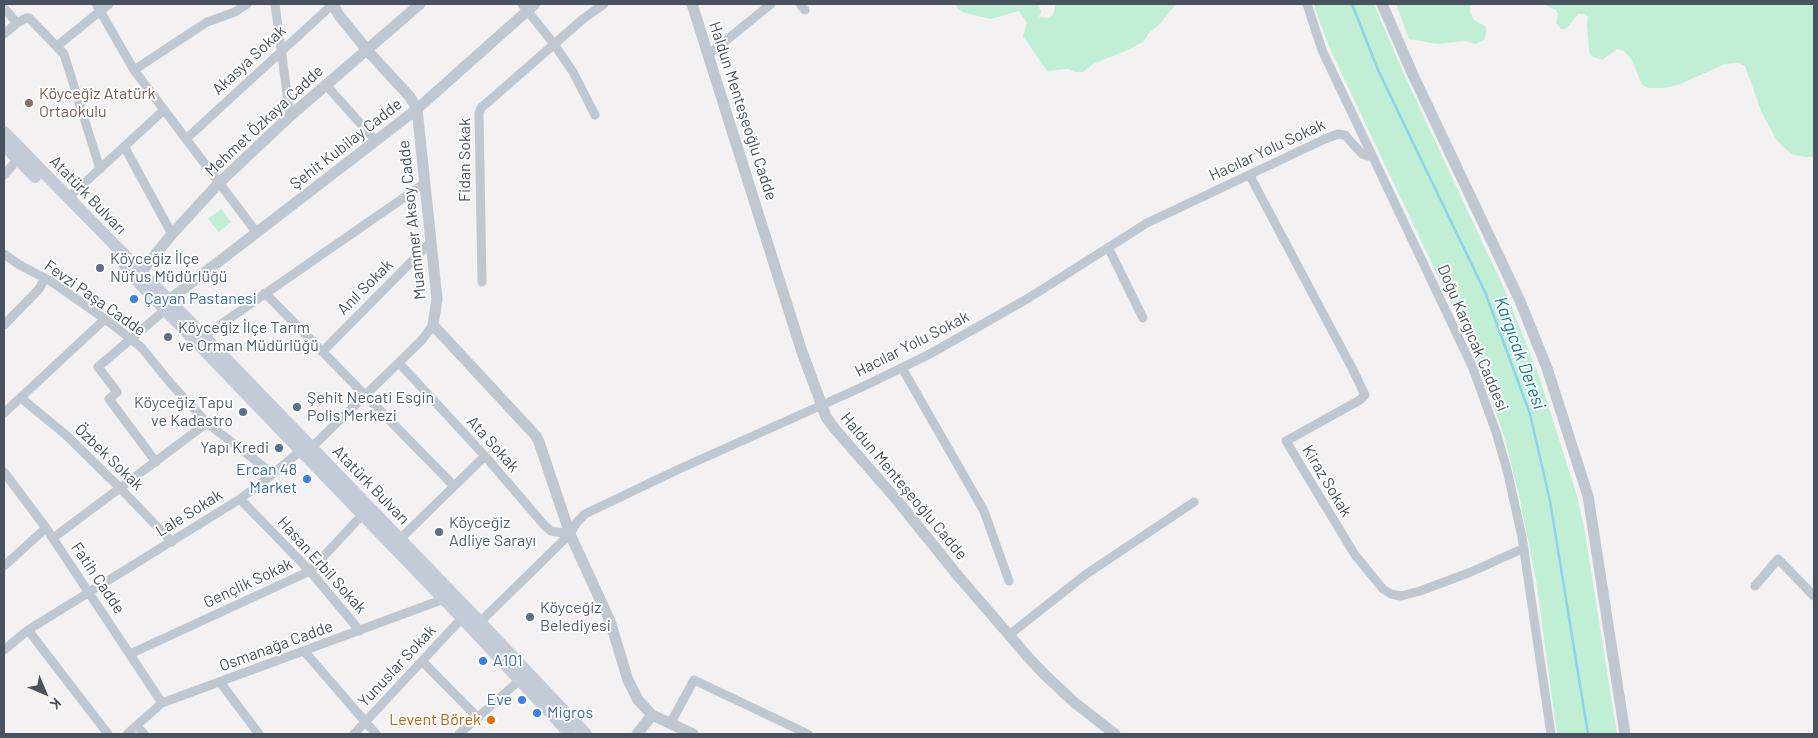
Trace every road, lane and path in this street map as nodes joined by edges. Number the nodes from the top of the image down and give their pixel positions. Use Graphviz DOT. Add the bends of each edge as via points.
graph roads {
  1 [pos="109,4"];
  2 [pos="247,4"];
  3 [pos="275,4"];
  4 [pos="333,4"];
  5 [pos="420,4"];
  6 [pos="604,4"];
  7 [pos="692,4"];
  8 [pos="771,4"];
  9 [pos="1306,4"];
  10 [pos="1382,4"];
  11 [pos="528,6"];
  12 [pos="98,7"];
  13 [pos="4,8"];
  14 [pos="17,23"];
  15 [pos="4,34"];
  16 [pos="554,44"];
  17 [pos="57,46"];
  18 [pos="367,50"];
  19 [pos="281,51"];
  20 [pos="708,55"];
  21 [pos="134,70"];
  22 [pos="326,85"];
  23 [pos="417,109"];
  24 [pos="164,110"];
  25 [pos="595,115"];
  26 [pos="290,116"];
  27 [pos="4,132"];
  28 [pos="186,139"];
  29 [pos="376,141"];
  30 [pos="4,145"];
  31 [pos="125,148"];
  32 [pos="1372,156"];
  33 [pos="18,159"];
  34 [pos="100,169"];
  35 [pos="4,175"];
  36 [pos="1250,176"];
  37 [pos="219,183"];
  38 [pos="425,184"];
  39 [pos="68,198"];
  40 [pos="257,233"];
  41 [pos="172,234"];
  42 [pos="430,243"];
  43 [pos="1108,247"];
  44 [pos="4,254"];
  45 [pos="141,272"];
  46 [pos="45,278"];
  47 [pos="482,282"];
  48 [pos="265,293"];
  49 [pos="167,305"];
  50 [pos="1143,318"];
  51 [pos="105,319"];
  52 [pos="4,325"];
  53 [pos="433,325"];
  54 [pos="204,336"];
  55 [pos="131,339"];
  56 [pos="322,352"];
  57 [pos="399,363"];
  58 [pos="902,368"];
  59 [pos="365,396"];
  60 [pos="21,398"];
  61 [pos="821,405"];
  62 [pos="4,413"];
  63 [pos="207,423"];
  64 [pos="306,449"];
  65 [pos="485,456"];
  66 [pos="156,462"];
  67 [pos="4,472"];
  68 [pos="273,474"];
  69 [pos="454,486"];
  70 [pos="120,488"];
  71 [pos="240,499"];
  72 [pos="1194,502"];
  73 [pos="362,515"];
  74 [pos="46,528"];
  75 [pos="570,534"];
  76 [pos="53,538"];
  77 [pos="400,539"];
  78 [pos="172,542"];
  79 [pos="1524,548"];
  80 [pos="4,566"];
  81 [pos="310,571"];
  82 [pos="1009,581"];
  83 [pos="1755,586"];
  84 [pos="89,592"];
  85 [pos="1814,596"];
  86 [pos="444,599"];
  87 [pos="462,618"];
  88 [pos="480,622"];
  89 [pos="28,630"];
  90 [pos="360,631"];
  91 [pos="1009,635"];
  92 [pos="4,650"];
  93 [pos="304,652"];
  94 [pos="130,654"];
  95 [pos="422,661"];
  96 [pos="520,679"];
  97 [pos="220,682"];
  98 [pos="162,703"];
  99 [pos="652,715"];
  100 [pos="478,718"];
  101 [pos="366,722"];
  102 [pos="670,724"];
  103 [pos="136,726"];
  104 [pos="564,732"];
  105 [pos="108,734"];
  106 [pos="127,734"];
  107 [pos="144,734"];
  108 [pos="259,734"];
  109 [pos="354,734"];
  110 [pos="376,734"];
  111 [pos="459,734"];
  112 [pos="586,734"];
  113 [pos="637,734"];
  114 [pos="693,734"];
  115 [pos="808,734"];
  116 [pos="1115,734"];
  117 [pos="1551,734"];
  118 [pos="1625,734"];
  1 -- 12 [label="street"];
  2 -- 21 [label="street" via="207,22"];
  3 -- 19 [label="street"];
  4 -- 18 [label="street, Muammer Aksoy Cadde"];
  4 -- 19 [label="street, Akasya Sokak"];
  5 -- 18 [label="street, Mehmet Özkaya Cadde"];
  6 -- 16 [label="street, Fidan Sokak"];
  7 -- 20 [label="street, Haldun Menteşeoğlu Cadde"];
  8 -- 20 [label="street"];
  9 -- 32 [label="street, Doğu Kargıcak Caddesi" via="1322,50"];
  10 -- 118 [label="street" via="1412,75 1520,301 1550,377 1588,496"];
  11 -- 16 [label="street"];
  11 -- 23 [label="street, Şehit Kubilay Cadde"];
  12 -- 17 [label="street"];
  12 -- 21 [label="street"];
  13 -- 14 [label="street"];
  14 -- 15 [label="street"];
  14 -- 17 [label="street" via="29,18"];
  16 -- 25 [label="street"];
  16 -- 47 [label="street, Fidan Sokak" via="479,113"];
  17 -- 34 [label="street" via="66,60"];
  18 -- 22 [label="street, Mehmet Özkaya Cadde"];
  18 -- 23 [label="street, Muammer Aksoy Cadde"];
  19 -- 26 [label="street"];
  19 -- 28 [label="street, Akasya Sokak"];
  20 -- 61 [label="street, Haldun Menteşeoğlu Cadde"];
  21 -- 24 [label="street"];
  22 -- 26 [label="street, Mehmet Özkaya Cadde"];
  22 -- 29 [label="street"];
  23 -- 29 [label="street, Şehit Kubilay Cadde"];
  23 -- 38 [label="street, Muammer Aksoy Cadde"];
  24 -- 28 [label="street"];
  24 -- 31 [label="street"];
  26 -- 37 [label="street, Mehmet Özkaya Cadde"];
  27 -- 39 [label="main road, Atatürk Bulvarı"];
  28 -- 37 [label="street"];
  29 -- 40 [label="street, Şehit Kubilay Cadde"];
  30 -- 33 [label="main road, Atatürk Bulvarı"];
  31 -- 34 [label="street"];
  31 -- 41 [label="street"];
  32 -- 36 [label="street, Hacılar Yolu Sokak" via="1362,154 1349,137 1338,134"];
  32 -- 79 [label="street, Doğu Kargıcak Caddesi" via="1480,388 1507,470"];
  33 -- 35 [label="street"];
  33 -- 49 [label="main road, Atatürk Bulvarı"];
  34 -- 39 [label="street"];
  36 -- 43 [label="street, Hacılar Yolu Sokak" via="1165,213"];
  36 -- 79 [label="street, Kiraz Sokak" via="1365,395 1286,441 1355,555 1382,589 1401,596 1472,572"];
  37 -- 40 [label="street"];
  37 -- 41 [label="street, Mehmet Özkaya Cadde"];
  38 -- 42 [label="street, Muammer Aksoy Cadde"];
  38 -- 48 [label="street"];
  39 -- 45 [label="main road, Atatürk Bulvarı"];
  40 -- 49 [label="street, Şehit Kubilay Cadde"];
  41 -- 45 [label="street, Mehmet Özkaya Cadde"];
  42 -- 53 [label="street, Muammer Aksoy Cadde" via="437,299"];
  42 -- 56 [label="street, Anıl Sokak"];
  43 -- 50 [label="street"];
  43 -- 58 [label="street, Hacılar Yolu Sokak" via="1027,299"];
  44 -- 46 [label="street, Fevzi Paşa Cadde"];
  45 -- 49 [label="main road, Atatürk Bulvarı"];
  46 -- 51 [label="street, Fevzi Paşa Cadde"];
  46 -- 52 [label="street" via="39,289"];
  48 -- 54 [label="street"];
  48 -- 56 [label="street"];
  49 -- 54 [label="main road, Atatürk Bulvarı"];
  49 -- 55 [label="street"];
  49 -- 64 [label="main road, Atatürk Bulvarı"];
  51 -- 55 [label="street, Fevzi Paşa Cadde"];
  51 -- 60 [label="street"];
  53 -- 57 [label="street, Lale Sokak"];
  53 -- 75 [label="street" via="536,436"];
  54 -- 64 [label="main road, Atatürk Bulvarı"];
  55 -- 63 [label="street, Fevzi Paşa Cadde"];
  55 -- 66 [label="street" via="98,367 117,392 109,399"];
  56 -- 59 [label="street"];
  57 -- 59 [label="street, Lale Sokak"];
  57 -- 65 [label="street, Ata Sokak"];
  58 -- 61 [label="street, Hacılar Yolu Sokak"];
  58 -- 82 [label="street" via="984,511"];
  59 -- 64 [label="street, Lale Sokak"];
  59 -- 69 [label="street"];
  60 -- 62 [label="street"];
  60 -- 70 [label="street, Özbek Sokak" via="66,435"];
  61 -- 75 [label="street, Hacılar Yolu Sokak" via="585,514"];
  61 -- 91 [label="street, Haldun Menteşeoğlu Cadde" via="834,428"];
  63 -- 66 [label="street"];
  63 -- 68 [label="street, Fevzi Paşa Cadde"];
  64 -- 68 [label="street, Lale Sokak"];
  64 -- 73 [label="main road, Atatürk Bulvarı"];
  64 -- 77 [label="main road, Atatürk Bulvarı"];
  65 -- 69 [label="street"];
  65 -- 75 [label="street, Ata Sokak" via="545,526"];
  66 -- 70 [label="street"];
  67 -- 74 [label="street, Fatih Cadde"];
  68 -- 71 [label="street, Lale Sokak"];
  69 -- 77 [label="street"];
  70 -- 76 [label="street"];
  70 -- 78 [label="street, Özbek Sokak"];
  71 -- 78 [label="street, Lale Sokak"];
  71 -- 81 [label="street, Hasan Erbil Sokak"];
  72 -- 91 [label="street" via="1085,575"];
  73 -- 81 [label="street, Gençlik Sokak"];
  73 -- 86 [label="main road, Atatürk Bulvarı"];
  74 -- 76 [label="street, Fatih Cadde"];
  74 -- 80 [label="street"];
  75 -- 88 [label="street, Hacılar Yolu Sokak"];
  75 -- 99 [label="street" via="610,621 633,691"];
  76 -- 84 [label="street, Fatih Cadde"];
  77 -- 88 [label="main road, Atatürk Bulvarı"];
  78 -- 84 [label="street, Lale Sokak"];
  79 -- 117 [label="street, Doğu Kargıcak Caddesi"];
  81 -- 90 [label="street, Hasan Erbil Sokak"];
  81 -- 94 [label="street, Gençlik Sokak"];
  83 -- 85 [label="street" via="1778,559"];
  84 -- 89 [label="street, Lale Sokak"];
  84 -- 94 [label="street, Fatih Cadde"];
  86 -- 87 [label="main road, Atatürk Bulvarı"];
  86 -- 90 [label="street, Osmanağa Cadde"];
  87 -- 95 [label="street, Yunuslar Sokak"];
  87 -- 96 [label="main road, Atatürk Bulvarı"];
  88 -- 112 [label="main road, Atatürk Bulvarı"];
  89 -- 92 [label="street, Lale Sokak"];
  89 -- 105 [label="street"];
  90 -- 93 [label="street, Osmanağa Cadde"];
  91 -- 116 [label="street, Haldun Menteşeoğlu Cadde" via="1075,703"];
  93 -- 97 [label="street, Osmanağa Cadde"];
  93 -- 101 [label="street"];
  94 -- 98 [label="street, Fatih Cadde"];
  95 -- 100 [label="street"];
  95 -- 101 [label="street, Yunuslar Sokak"];
  96 -- 100 [label="street"];
  96 -- 104 [label="main road, Atatürk Bulvarı"];
  97 -- 98 [label="street, Osmanağa Cadde"];
  97 -- 108 [label="street"];
  98 -- 103 [label="street, Osmanağa Cadde"];
  99 -- 102 [label="street"];
  99 -- 113 [label="street"];
  100 -- 111 [label="street"];
  101 -- 109 [label="street, Yunuslar Sokak"];
  101 -- 110 [label="street"];
  102 -- 114 [label="street"];
  102 -- 115 [label="street" via="694,680"];
  103 -- 106 [label="street, Osmanağa Cadde"];
  103 -- 107 [label="street"];
}
